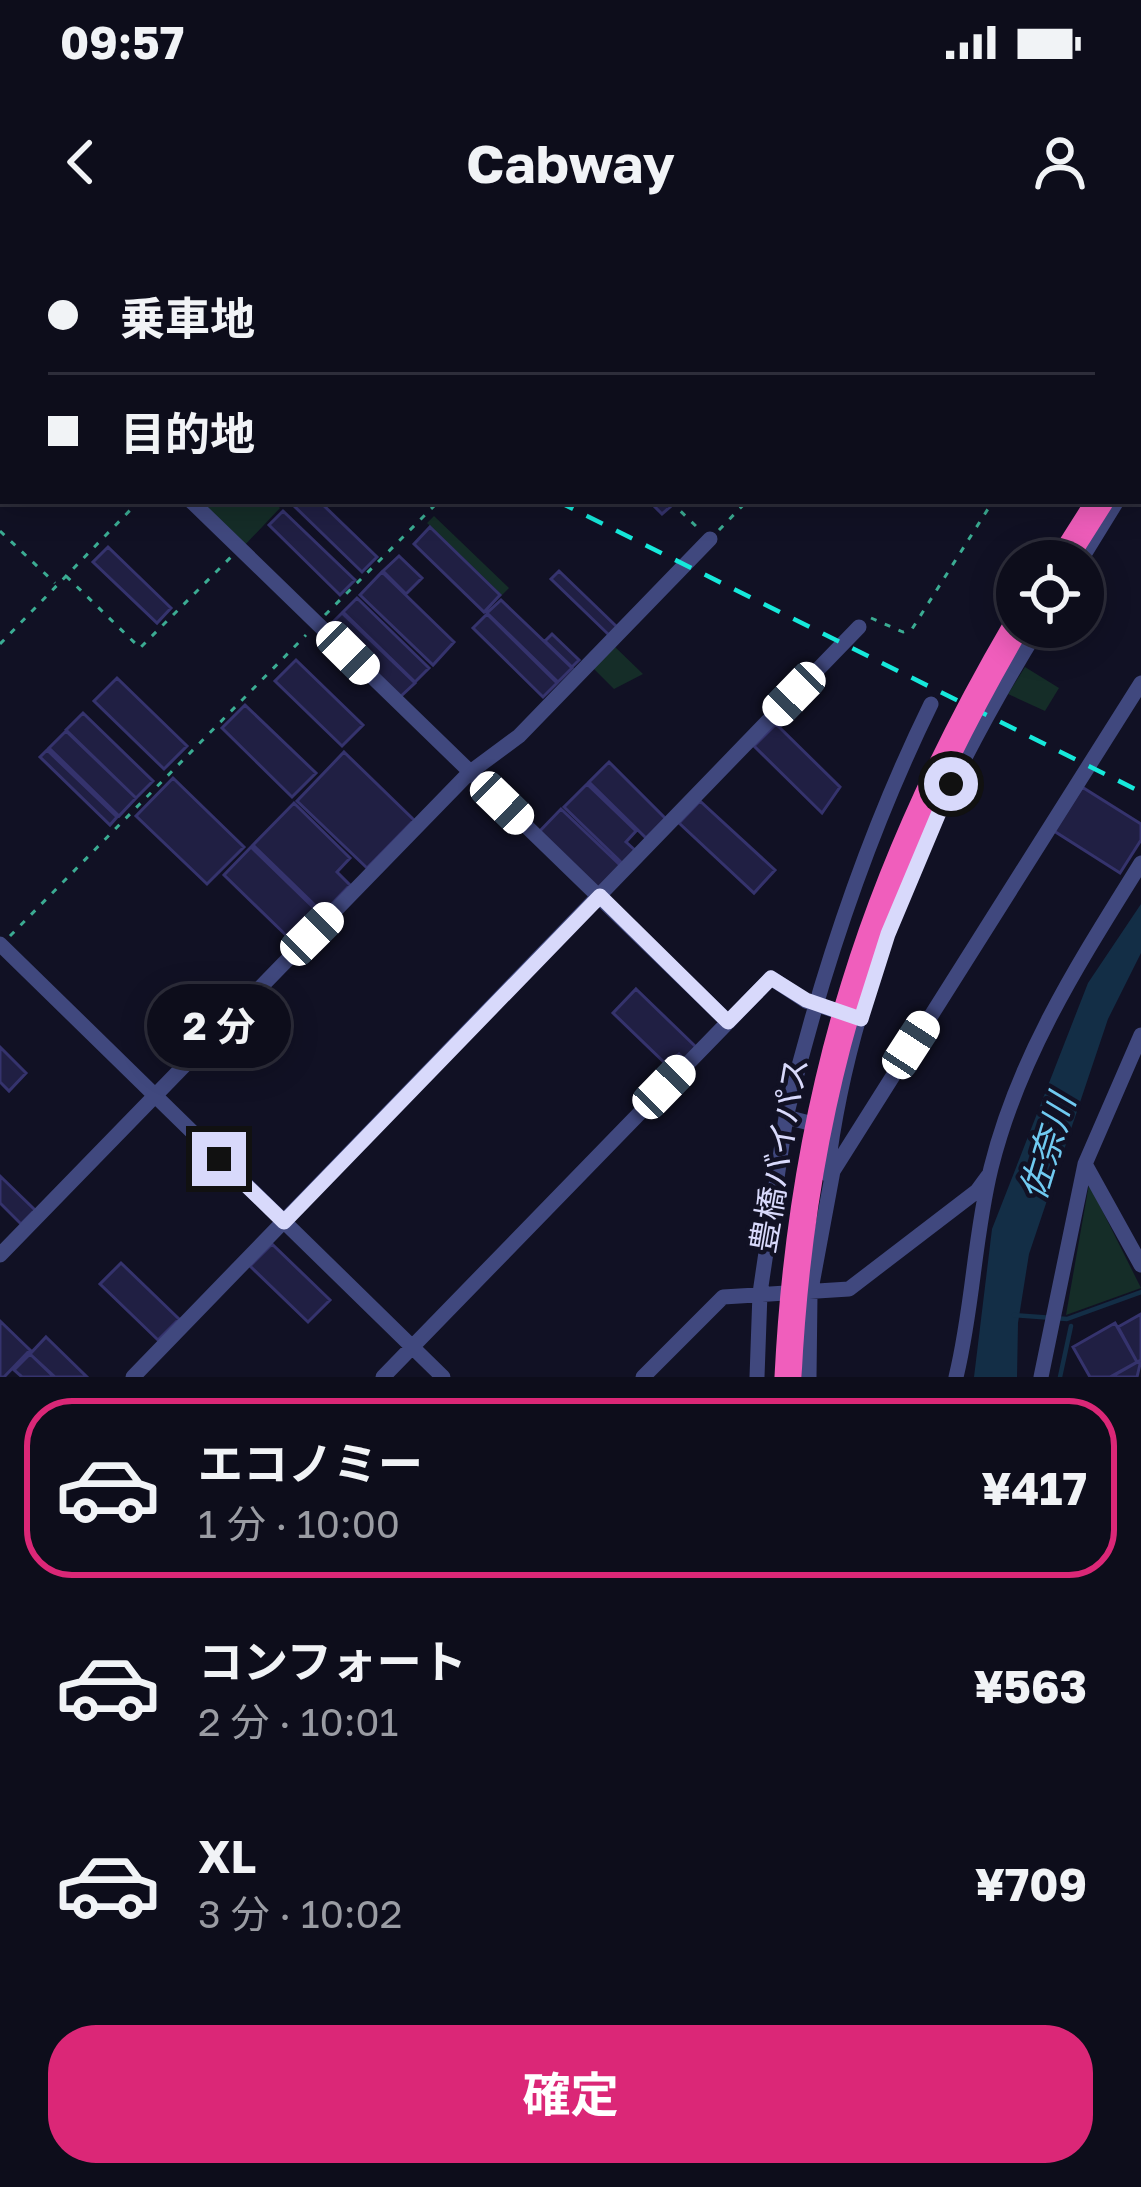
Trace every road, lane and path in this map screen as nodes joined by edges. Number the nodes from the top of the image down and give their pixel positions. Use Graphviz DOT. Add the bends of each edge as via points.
graph roads {
  1 [pos="136,504"];
  2 [pos="194,504"];
  3 [pos="437,504"];
  4 [pos="673,504"];
  5 [pos="744,504"];
  6 [pos="991,504"];
  7 [pos="1094,504"];
  8 [pos="1115,504"];
  9 [pos="0,531"];
  10 [pos="710,539"];
  11 [pos="1072,540"];
  12 [pos="1093,540"];
  13 [pos="240,548"];
  14 [pos="66,576"];
  15 [pos="57,585"];
  16 [pos="318,623"];
  17 [pos="859,627"];
  18 [pos="0,644"];
  19 [pos="1010,648"];
  20 [pos="1028,648"];
  21 [pos="1141,683"];
  22 [pos="931,704"];
  23 [pos="470,773"];
  24 [pos="1141,863"];
  25 [pos="600,896"];
  26 [pos="0,945"];
  27 [pos="814,1003"];
  28 [pos="861,1019"];
  29 [pos="728,1022"];
  30 [pos="1141,1035"];
  31 [pos="154,1095"];
  32 [pos="786,1118"];
  33 [pos="834,1130"];
  34 [pos="1085,1164"];
  35 [pos="990,1173"];
  36 [pos="824,1205"];
  37 [pos="284,1222"];
  38 [pos="0,1255"];
  39 [pos="1141,1265"];
  40 [pos="760,1293"];
  41 [pos="810,1295"];
  42 [pos="412,1347"];
  43 [pos="134,1377"];
  44 [pos="383,1377"];
  45 [pos="443,1377"];
  46 [pos="643,1377"];
  47 [pos="758,1377"];
  48 [pos="791,1377"];
  49 [pos="809,1377"];
  50 [pos="956,1377"];
  51 [pos="1041,1377"];
  1 -- 14 [label="path"];
  2 -- 13 [label="street"];
  3 -- 16 [label="path"];
  4 -- 10 [label="path"];
  5 -- 10 [label="path"];
  6 -- 17 [label="path" via="912,629 872,618"];
  7 -- 11 [label="highway"];
  8 -- 12 [label="street"];
  9 -- 15 [label="path"];
  10 -- 23 [label="street" via="519,736"];
  13 -- 14 [label="path" via="140,648"];
  13 -- 16 [label="street"];
  14 -- 15 [label="path"];
  15 -- 18 [label="path"];
  16 -- 23 [label="street"];
  16 -- 26 [label="path"];
  17 -- 25 [label="street"];
  19 -- 48 [label="highway, 豊橋バイパス, bridge" via="923,819 855,1002 808,1212"];
  20 -- 28 [label="street" via="951,784"];
  21 -- 36 [label="street" via="839,1159"];
  22 -- 27 [label="street" via="863,853"];
  23 -- 25 [label="street"];
  23 -- 31 [label="street"];
  24 -- 35 [label="street" via="1046,1019"];
  25 -- 29 [label="street"];
  25 -- 37 [label="street"];
  26 -- 31 [label="street"];
  27 -- 28 [label="street"];
  27 -- 29 [label="street" via="771,978"];
  27 -- 32 [label="street"];
  28 -- 33 [label="street"];
  29 -- 42 [label="street"];
  30 -- 34 [label="street"];
  31 -- 37 [label="street"];
  31 -- 38 [label="street"];
  32 -- 33 [label="street"];
  32 -- 40 [label="street"];
  33 -- 36 [label="street"];
  34 -- 39 [label="street"];
  34 -- 51 [label="street"];
  35 -- 41 [label="street" via="871,1277"];
  35 -- 50 [label="street"];
  36 -- 41 [label="street"];
  37 -- 42 [label="street"];
  37 -- 43 [label="street"];
  40 -- 41 [label="street"];
  40 -- 46 [label="street" via="716,1302"];
  40 -- 47 [label="street"];
  41 -- 49 [label="street"];
  42 -- 44 [label="street"];
  42 -- 45 [label="street"];
}
